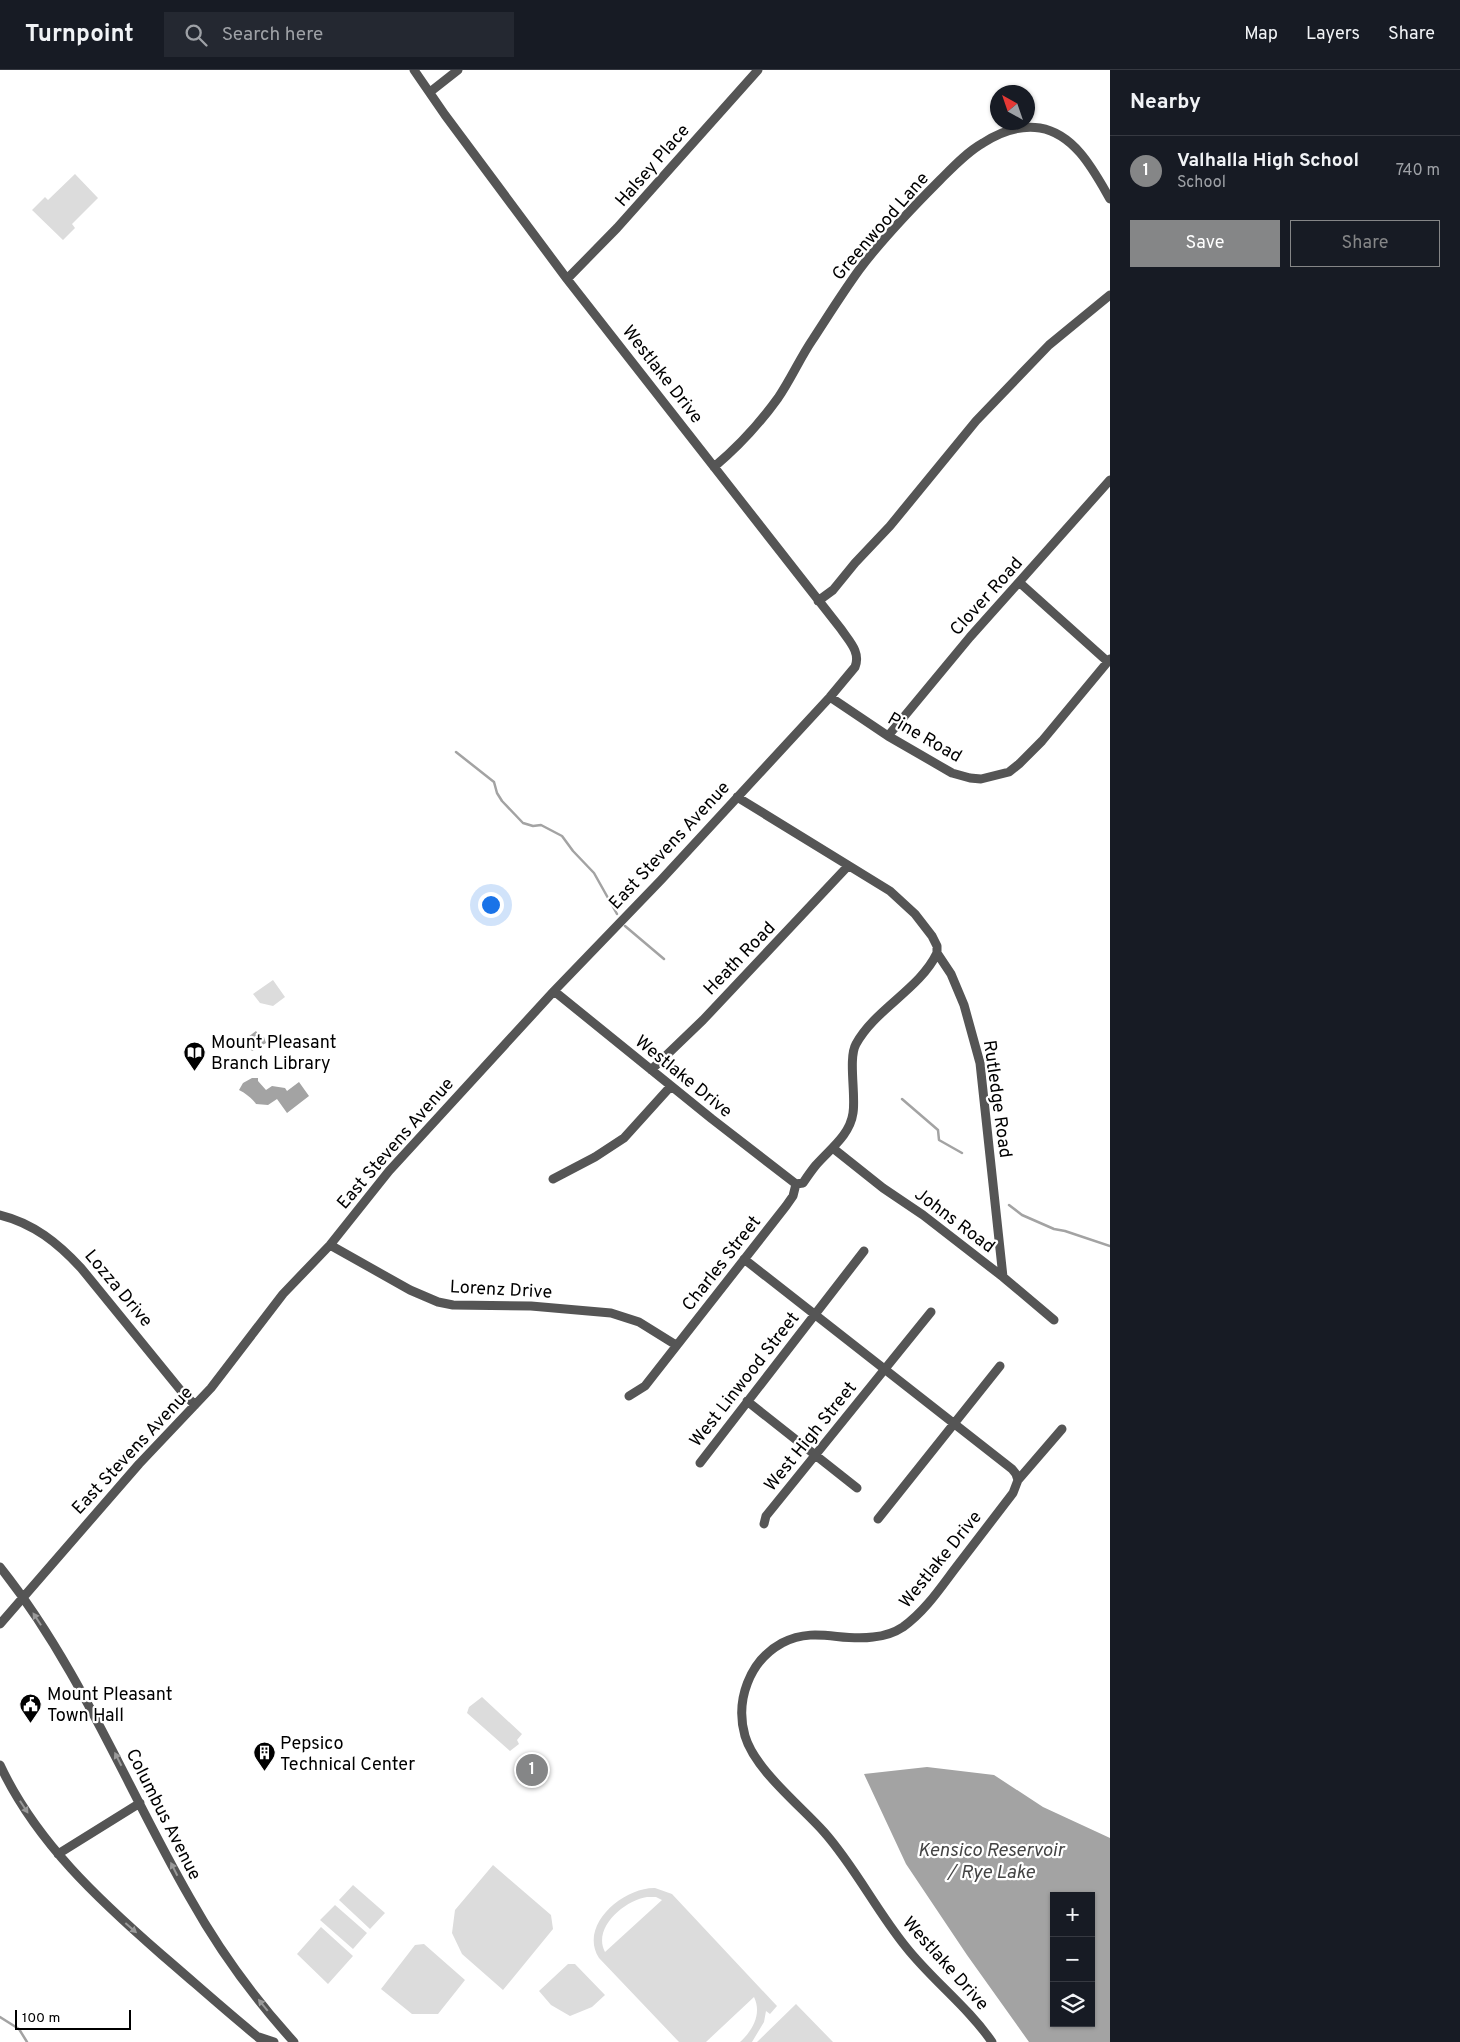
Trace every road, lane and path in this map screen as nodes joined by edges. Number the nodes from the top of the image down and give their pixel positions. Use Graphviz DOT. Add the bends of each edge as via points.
graph roads {
  1 [pos="414,70"];
  2 [pos="458,70"];
  3 [pos="758,70"];
  4 [pos="430,92"];
  5 [pos="1110,198"];
  6 [pos="568,279"];
  7 [pos="1110,295"];
  8 [pos="714,467"];
  9 [pos="1110,480"];
  10 [pos="1020,583"];
  11 [pos="818,601"];
  12 [pos="1109,661"];
  13 [pos="830,697"];
  14 [pos="888,736"];
  15 [pos="737,797"];
  16 [pos="848,866"];
  17 [pos="937,954"];
  18 [pos="554,990"];
  19 [pos="651,1070"];
  20 [pos="671,1086"];
  21 [pos="834,1148"];
  22 [pos="553,1179"];
  23 [pos="796,1184"];
  24 [pos="0,1215"];
  25 [pos="330,1245"];
  26 [pos="864,1251"];
  27 [pos="744,1259"];
  28 [pos="1003,1276"];
  29 [pos="931,1312"];
  30 [pos="814,1314"];
  31 [pos="1054,1320"];
  32 [pos="676,1346"];
  33 [pos="1000,1366"];
  34 [pos="885,1369"];
  35 [pos="629,1396"];
  36 [pos="747,1401"];
  37 [pos="195,1405"];
  38 [pos="954,1424"];
  39 [pos="1062,1429"];
  40 [pos="816,1456"];
  41 [pos="700,1463"];
  42 [pos="1018,1480"];
  43 [pos="857,1488"];
  44 [pos="878,1519"];
  45 [pos="764,1524"];
  46 [pos="0,1568"];
  47 [pos="22,1597"];
  48 [pos="0,1624"];
  49 [pos="0,1765"];
  50 [pos="140,1802"];
  51 [pos="58,1854"];
  52 [pos="256,2036"];
  53 [pos="291,2041"];
  54 [pos="264,2042"];
  55 [pos="274,2042"];
  56 [pos="992,2042"];
  1 -- 4 [label="street, Westlake Drive"];
  2 -- 4 [label="street"];
  3 -- 6 [label="street, Halsey Place" via="618,228"];
  4 -- 6 [label="street, Westlake Drive"];
  5 -- 8 [label="street, Greenwood Lane" via="1073,146 1056,134 1041,128 1017,128 982,143 913,206 859,270 811,341 778,398"];
  6 -- 8 [label="street, Westlake Drive"];
  7 -- 11 [label="street" via="1049,344 976,421 833,590"];
  8 -- 11 [label="street, Westlake Drive"];
  9 -- 10 [label="street, Clover Road"];
  10 -- 12 [label="street"];
  10 -- 14 [label="street, Clover Road" via="970,637"];
  11 -- 13 [label="street, Westlake Drive" via="854,648 857,657 855,667"];
  12 -- 14 [label="street, Pine Road" via="1042,741 1009,772 993,777 970,778 952,773"];
  13 -- 14 [label="street, Pine Road"];
  13 -- 15 [label="street, East Stevens Avenue"];
  15 -- 16 [label="street, Rutledge Road"];
  15 -- 18 [label="street, East Stevens Avenue"];
  16 -- 17 [label="street, Rutledge Road" via="890,891 906,905 932,936"];
  16 -- 19 [label="street, Heath Road" via="703,1020"];
  17 -- 21 [label="street, Charles Street" via="854,1046 853,1114"];
  17 -- 28 [label="street, Rutledge Road" via="951,974 964,1005 980,1062"];
  18 -- 19 [label="street, Westlake Drive"];
  18 -- 25 [label="street, East Stevens Avenue" via="389,1171"];
  19 -- 20 [label="street, Westlake Drive"];
  20 -- 22 [label="street" via="624,1138"];
  20 -- 23 [label="street, Westlake Drive"];
  21 -- 23 [label="street, Charles Street" via="802,1183"];
  21 -- 28 [label="street, Johns Road"];
  23 -- 27 [label="street, Charles Street" via="793,1196"];
  24 -- 37 [label="street, Lozza Drive" via="37,1229 64,1250"];
  25 -- 32 [label="street, Lorenz Drive" via="438,1302 611,1313 639,1322"];
  25 -- 37 [label="street, East Stevens Avenue" via="283,1294"];
  26 -- 30 [label="street, West Linwood Street"];
  27 -- 30 [label="street"];
  27 -- 32 [label="street, Charles Street"];
  28 -- 31 [label="street, Johns Road"];
  29 -- 34 [label="street, West High Street"];
  30 -- 34 [label="street"];
  30 -- 36 [label="street, West Linwood Street"];
  32 -- 35 [label="street, Charles Street" via="645,1386"];
  33 -- 38 [label="street"];
  34 -- 38 [label="street"];
  34 -- 40 [label="street, West High Street"];
  36 -- 40 [label="street"];
  36 -- 41 [label="street, West Linwood Street"];
  37 -- 47 [label="street, East Stevens Avenue"];
  38 -- 42 [label="street" via="1012,1469"];
  38 -- 44 [label="street"];
  39 -- 42 [label="street"];
  40 -- 43 [label="street"];
  40 -- 45 [label="street, West High Street" via="766,1516"];
  42 -- 56 [label="street, Westlake Drive" via="1013,1493 911,1621 882,1636 858,1638 812,1634 785,1642 771,1651 754,1670 742,1704 745,1736 754,1756 834,1843 915,1958"];
  46 -- 47 [label="street, Columbus Avenue"];
  47 -- 48 [label="street, East Stevens Avenue"];
  50 -- 47 [label="street, Columbus Avenue, one-way" via="93,1710"];
  49 -- 51 [label="street, one-way" via="24,1807"];
  50 -- 51 [label="street"];
  53 -- 50 [label="street, Columbus Avenue, one-way" via="216,1941"];
  51 -- 52 [label="street, one-way" via="102,1902"];
  52 -- 54 [label="street"];
  52 -- 55 [label="street"];
}
